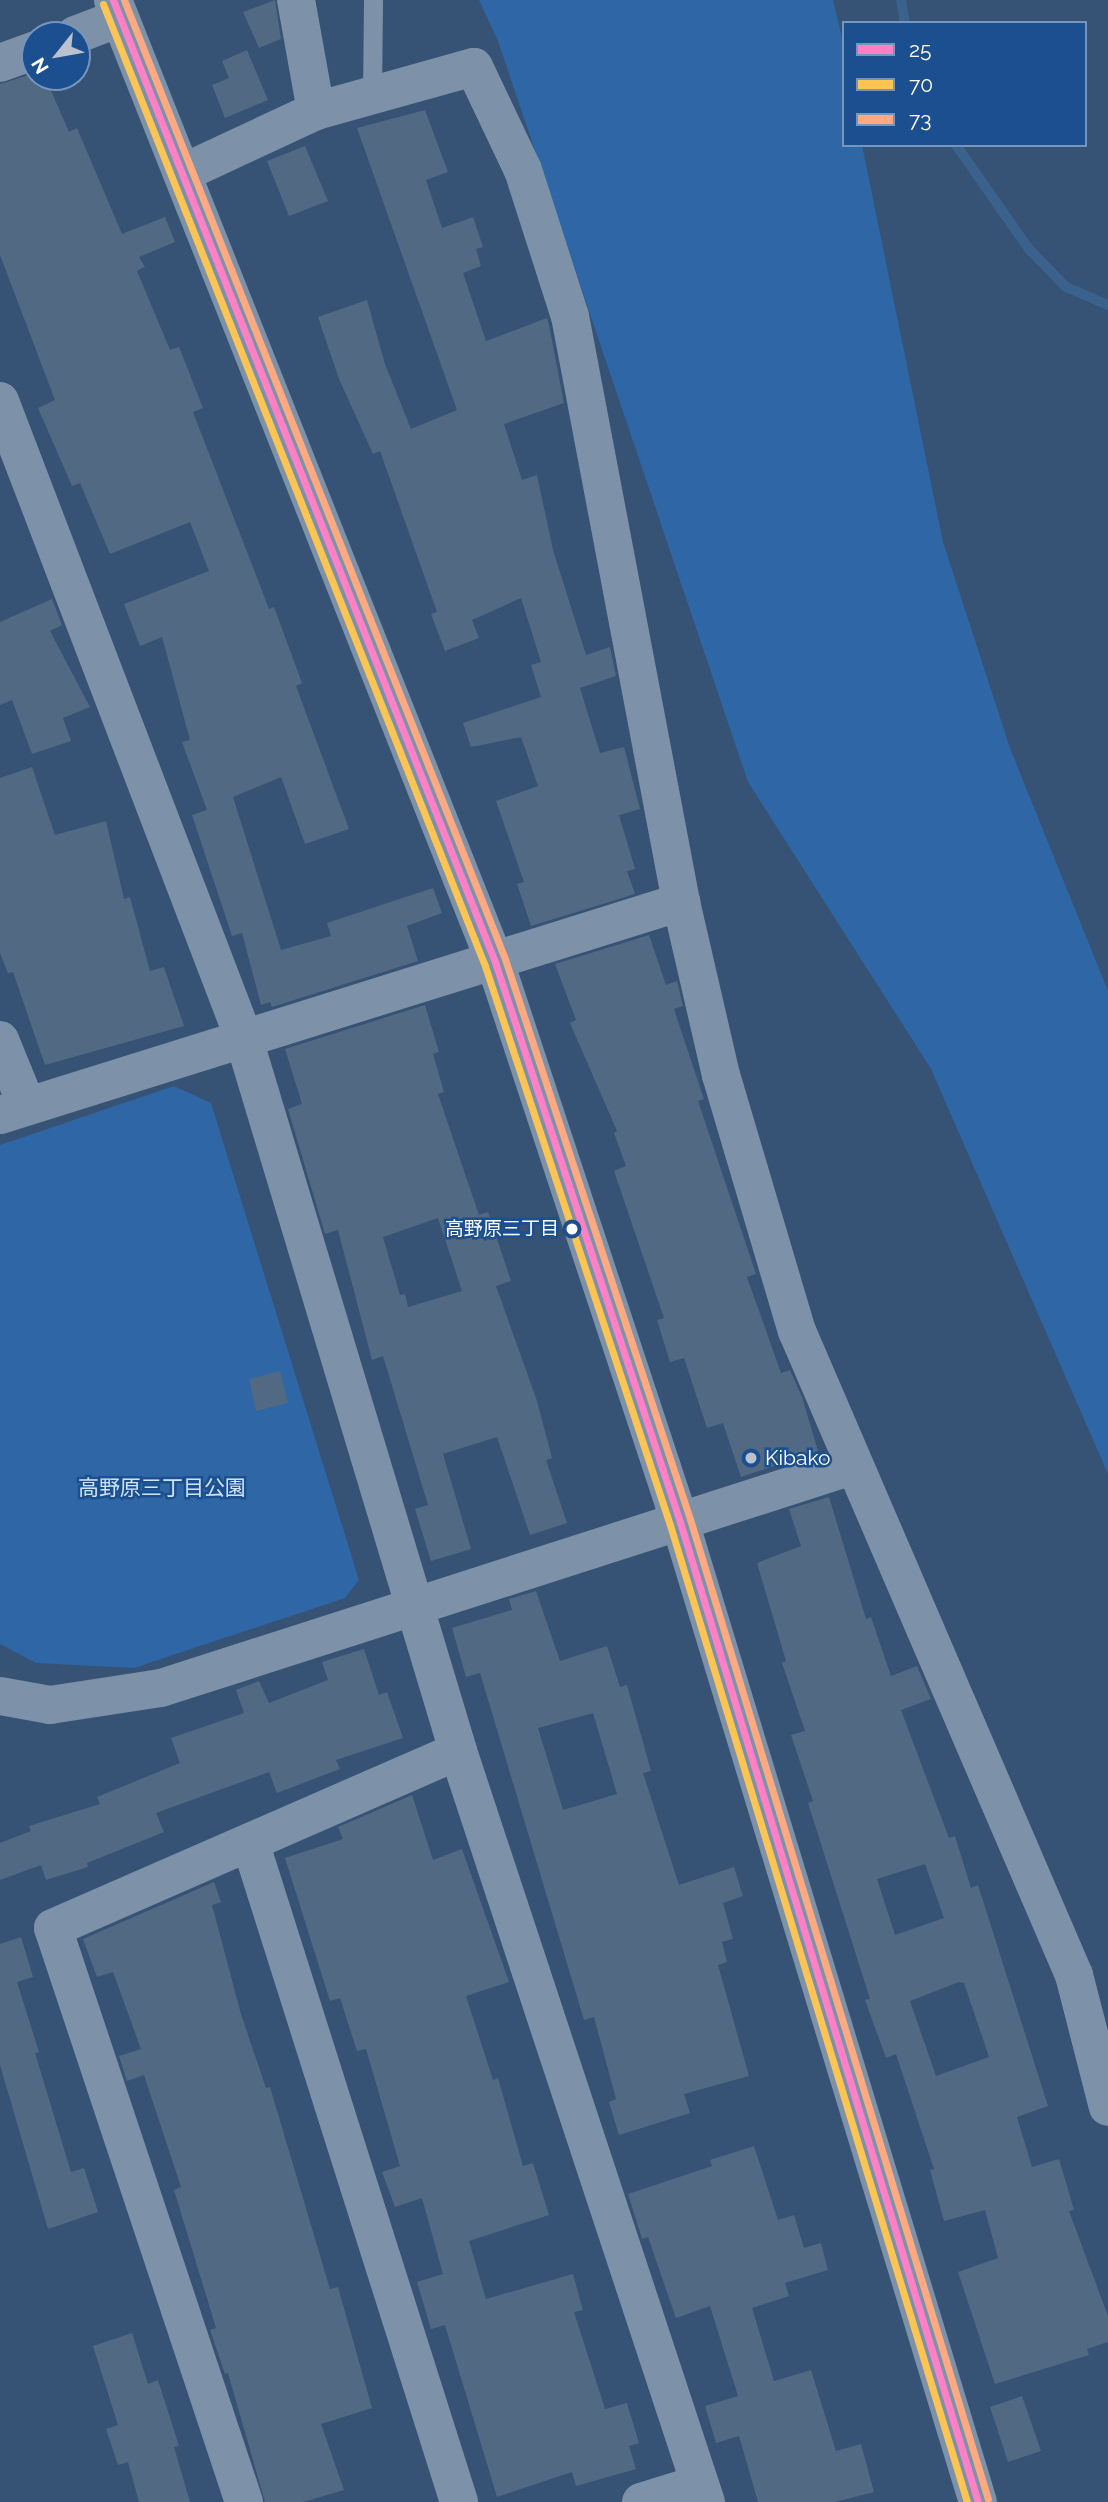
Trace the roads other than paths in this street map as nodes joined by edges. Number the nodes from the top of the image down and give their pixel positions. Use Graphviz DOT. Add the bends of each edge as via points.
graph roads {
  1 [pos="296,0"];
  2 [pos="373,0"];
  3 [pos="117,9"];
  4 [pos="91,25"];
  5 [pos="21,55"];
  6 [pos="0,63"];
  7 [pos="372,95"];
  8 [pos="316,111"];
  9 [pos="185,172"];
  10 [pos="0,401"];
  11 [pos="681,902"];
  12 [pos="495,962"];
  13 [pos="243,1036"];
  14 [pos="0,1040"];
  15 [pos="14,1111"];
  16 [pos="852,1466"];
  17 [pos="680,1522"];
  18 [pos="413,1609"];
  19 [pos="0,1696"];
  20 [pos="457,1751"];
  21 [pos="250,1845"];
  22 [pos="1108,2107"];
  23 [pos="703,2493"];
  24 [pos="244,2502"];
  25 [pos="459,2502"];
  26 [pos="641,2502"];
  27 [pos="978,2502"];
  1 -- 8 [label="street"];
  2 -- 7 [label="lane"];
  3 -- 4 [label="street"];
  3 -- 9 [label="street"];
  5 -- 6 [label="street"];
  7 -- 8 [label="street"];
  7 -- 11 [label="street" via="474,67 523,170 570,316"];
  8 -- 9 [label="street"];
  9 -- 12 [label="street"];
  10 -- 13 [label="street"];
  11 -- 12 [label="street"];
  11 -- 16 [label="street" via="722,1075 797,1331"];
  12 -- 13 [label="street"];
  12 -- 17 [label="street"];
  13 -- 15 [label="street"];
  13 -- 18 [label="street"];
  14 -- 15 [label="street"];
  16 -- 17 [label="street"];
  16 -- 22 [label="street" via="1074,1975"];
  17 -- 18 [label="street"];
  17 -- 27 [label="street"];
  18 -- 19 [label="street" via="161,1688 50,1705"];
  18 -- 20 [label="street"];
  20 -- 21 [label="street"];
  20 -- 23 [label="street"];
  21 -- 24 [label="street" via="53,1928"];
  21 -- 25 [label="street"];
  23 -- 26 [label="street"];
}
